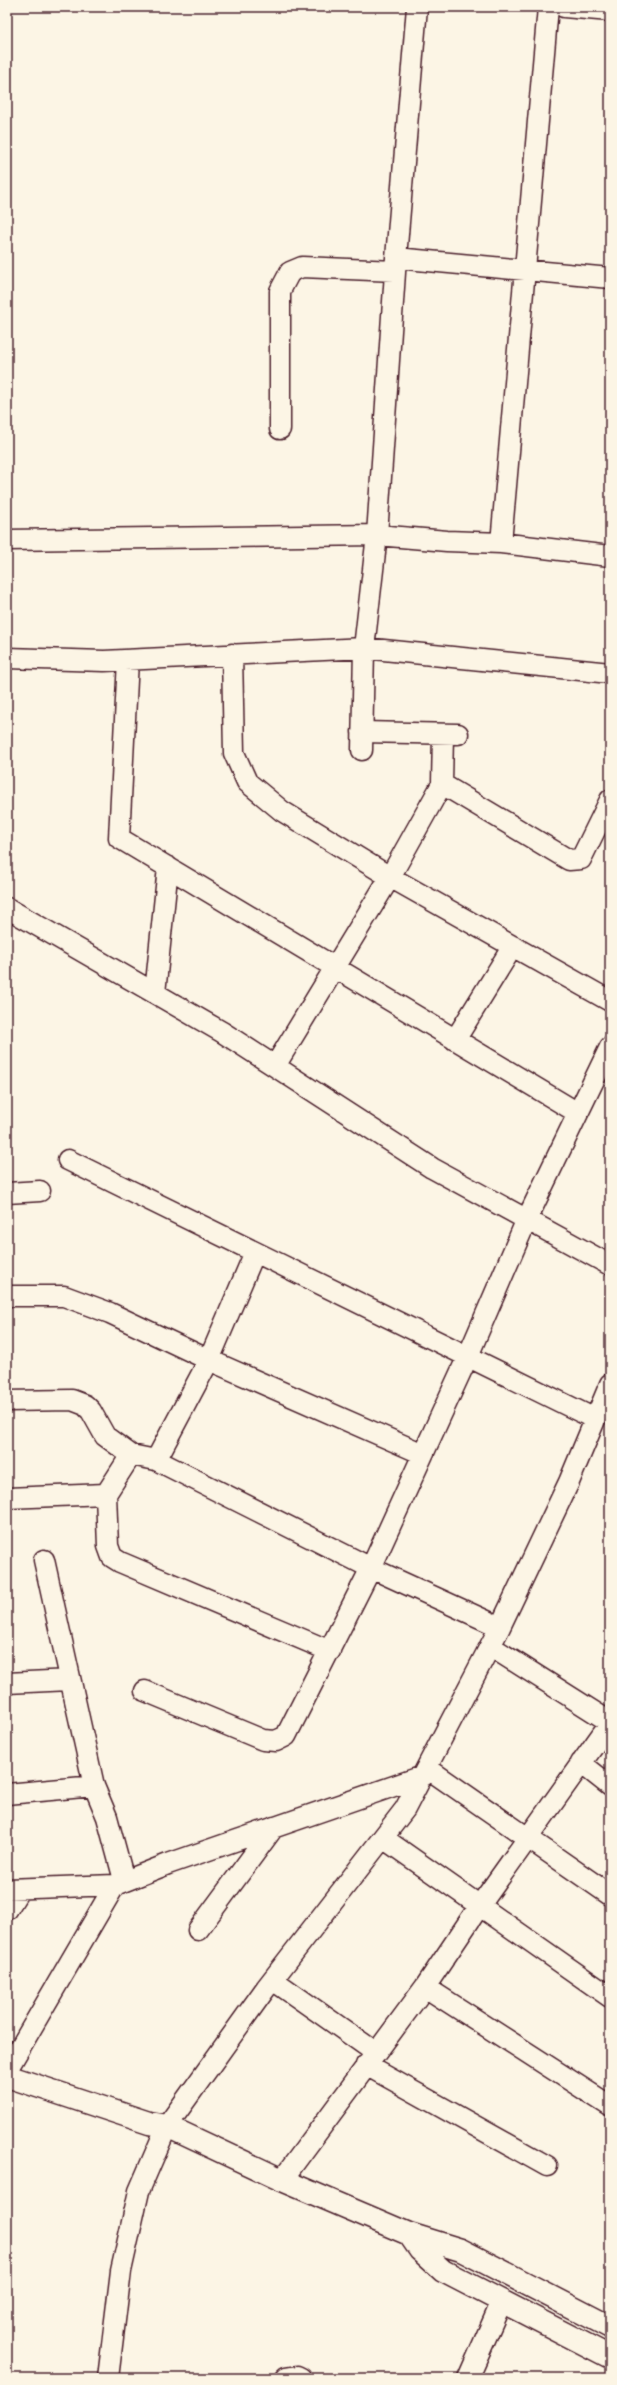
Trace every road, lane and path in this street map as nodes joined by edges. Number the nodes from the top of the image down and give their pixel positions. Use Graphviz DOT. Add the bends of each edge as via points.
graph roads {
  1 [pos="417,7"];
  2 [pos="548,7"];
  3 [pos="564,7"];
  4 [pos="610,11"];
  5 [pos="396,265"];
  6 [pos="524,270"];
  7 [pos="610,278"];
  8 [pos="280,429"];
  9 [pos="377,535"];
  10 [pos="7,540"];
  11 [pos="501,542"];
  12 [pos="610,556"];
  13 [pos="364,648"];
  14 [pos="232,654"];
  15 [pos="7,658"];
  16 [pos="128,660"];
  17 [pos="610,673"];
  18 [pos="442,784"];
  19 [pos="610,800"];
  20 [pos="168,867"];
  21 [pos="390,876"];
  22 [pos="7,908"];
  23 [pos="513,946"];
  24 [pos="335,967"];
  25 [pos="155,993"];
  26 [pos="610,1001"];
  27 [pos="455,1040"];
  28 [pos="610,1047"];
  29 [pos="275,1066"];
  30 [pos="578,1113"];
  31 [pos="68,1160"];
  32 [pos="40,1191"];
  33 [pos="7,1193"];
  34 [pos="527,1219"];
  35 [pos="255,1252"];
  36 [pos="610,1265"];
  37 [pos="7,1296"];
  38 [pos="468,1356"];
  39 [pos="209,1360"];
  40 [pos="610,1384"];
  41 [pos="7,1401"];
  42 [pos="595,1419"];
  43 [pos="423,1454"];
  44 [pos="130,1455"];
  45 [pos="156,1460"];
  46 [pos="106,1494"];
  47 [pos="7,1498"];
  48 [pos="44,1560"];
  49 [pos="371,1568"];
  50 [pos="500,1627"];
  51 [pos="490,1646"];
  52 [pos="330,1652"];
  53 [pos="70,1680"];
  54 [pos="7,1683"];
  55 [pos="145,1691"];
  56 [pos="610,1722"];
  57 [pos="581,1763"];
  58 [pos="425,1772"];
  59 [pos="94,1786"];
  60 [pos="610,1786"];
  61 [pos="7,1794"];
  62 [pos="274,1827"];
  63 [pos="383,1838"];
  64 [pos="528,1838"];
  65 [pos="119,1882"];
  66 [pos="13,1889"];
  67 [pos="610,1895"];
  68 [pos="480,1906"];
  69 [pos="7,1910"];
  70 [pos="198,1930"];
  71 [pos="273,1980"];
  72 [pos="425,1987"];
  73 [pos="610,1997"];
  74 [pos="370,2059"];
  75 [pos="7,2070"];
  76 [pos="7,2076"];
  77 [pos="610,2106"];
  78 [pos="167,2126"];
  79 [pos="547,2166"];
  80 [pos="282,2180"];
  81 [pos="409,2234"];
  82 [pos="502,2300"];
  83 [pos="610,2327"];
  84 [pos="610,2356"];
  85 [pos="108,2378"];
  86 [pos="285,2378"];
  87 [pos="301,2378"];
  88 [pos="468,2378"];
  1 -- 5 [label="street"];
  2 -- 6 [label="street"];
  3 -- 4 [label="street"];
  5 -- 6 [label="street"];
  5 -- 8 [label="street" via="302,267 290,272 280,291"];
  5 -- 9 [label="street"];
  6 -- 7 [label="street"];
  6 -- 11 [label="street"];
  9 -- 10 [label="street"];
  9 -- 11 [label="street" via="447,541"];
  9 -- 13 [label="street"];
  11 -- 12 [label="street"];
  13 -- 14 [label="street"];
  13 -- 17 [label="street"];
  13 -- 18 [label="street" via="362,741 450,734"];
  14 -- 16 [label="street"];
  14 -- 21 [label="street" via="234,753 247,782 282,811"];
  15 -- 16 [label="street"];
  16 -- 20 [label="street" via="119,838"];
  18 -- 19 [label="street" via="569,860 581,859"];
  18 -- 21 [label="street"];
  20 -- 24 [label="street"];
  20 -- 25 [label="street"];
  21 -- 23 [label="street"];
  21 -- 24 [label="street"];
  22 -- 25 [label="street"];
  23 -- 26 [label="street"];
  23 -- 27 [label="street"];
  24 -- 27 [label="street"];
  24 -- 29 [label="street"];
  25 -- 29 [label="street"];
  27 -- 30 [label="street"];
  28 -- 30 [label="street"];
  29 -- 34 [label="street" via="432,1168"];
  30 -- 34 [label="street"];
  31 -- 35 [label="street"];
  32 -- 33 [label="street"];
  34 -- 36 [label="street"];
  34 -- 38 [label="street"];
  35 -- 38 [label="street"];
  35 -- 39 [label="street"];
  37 -- 39 [label="street" via="64,1296 110,1313"];
  38 -- 42 [label="street"];
  38 -- 43 [label="street"];
  39 -- 43 [label="street"];
  39 -- 45 [label="street"];
  40 -- 42 [label="street"];
  41 -- 44 [label="street" via="72,1400 85,1405 105,1436"];
  42 -- 50 [label="street" via="569,1482"];
  43 -- 49 [label="street"];
  44 -- 45 [label="street"];
  44 -- 46 [label="street"];
  45 -- 49 [label="street"];
  46 -- 47 [label="street"];
  46 -- 52 [label="street" via="108,1546 112,1557"];
  48 -- 53 [label="street"];
  49 -- 50 [label="street"];
  49 -- 52 [label="street"];
  50 -- 51 [label="street"];
  51 -- 56 [label="street"];
  51 -- 58 [label="street"];
  52 -- 55 [label="street" via="286,1736 276,1741 264,1740"];
  53 -- 54 [label="street"];
  53 -- 59 [label="street"];
  56 -- 57 [label="street"];
  57 -- 60 [label="street"];
  57 -- 64 [label="street"];
  58 -- 62 [label="street"];
  58 -- 63 [label="street" via="406,1809"];
  58 -- 64 [label="street"];
  59 -- 61 [label="street"];
  59 -- 65 [label="street" via="107,1816"];
  62 -- 65 [label="street"];
  62 -- 70 [label="street"];
  63 -- 68 [label="street"];
  63 -- 71 [label="street"];
  64 -- 67 [label="street"];
  64 -- 68 [label="street"];
  65 -- 66 [label="street"];
  65 -- 75 [label="street"];
  66 -- 69 [label="street"];
  68 -- 72 [label="street"];
  68 -- 73 [label="street"];
  71 -- 74 [label="street"];
  71 -- 78 [label="street"];
  72 -- 74 [label="street"];
  72 -- 77 [label="street"];
  74 -- 79 [label="street"];
  74 -- 80 [label="street"];
  76 -- 78 [label="street" via="149,2123"];
  78 -- 80 [label="street"];
  78 -- 85 [label="street" via="139,2191 121,2271"];
  80 -- 81 [label="street"];
  81 -- 82 [label="street" via="420,2250 443,2271"];
  81 -- 83 [label="street" via="461,2250"];
  82 -- 84 [label="street"];
  82 -- 88 [label="street"];
  86 -- 87 [label="street"];
}
